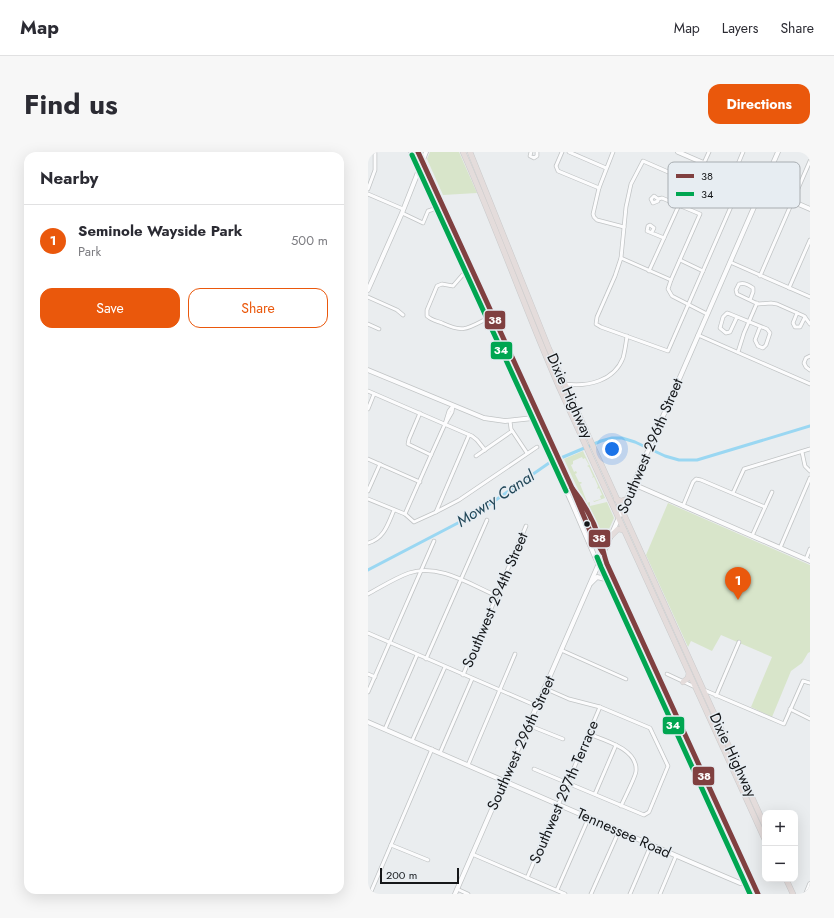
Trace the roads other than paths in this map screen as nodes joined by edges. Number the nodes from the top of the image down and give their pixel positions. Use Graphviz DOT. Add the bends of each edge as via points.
graph roads {
  1 [pos="374,152"];
  2 [pos="411,152"];
  3 [pos="426,152"];
  4 [pos="464,152"];
  5 [pos="470,152"];
  6 [pos="531,152"];
  7 [pos="537,152"];
  8 [pos="562,152"];
  9 [pos="569,152"];
  10 [pos="613,152"];
  11 [pos="678,152"];
  12 [pos="709,152"];
  13 [pos="743,152"];
  14 [pos="778,152"];
  15 [pos="810,161"];
  16 [pos="702,162"];
  17 [pos="704,162"];
  18 [pos="739,162"];
  19 [pos="774,162"];
  20 [pos="606,168"];
  21 [pos="419,170"];
  22 [pos="668,172"];
  23 [pos="481,178"];
  24 [pos="424,182"];
  25 [pos="413,185"];
  26 [pos="800,185"];
  27 [pos="599,188"];
  28 [pos="368,189"];
  29 [pos="368,194"];
  30 [pos="658,199"];
  31 [pos="668,201"];
  32 [pos="800,205"];
  33 [pos="486,206"];
  34 [pos="437,208"];
  35 [pos="677,208"];
  36 [pos="685,208"];
  37 [pos="730,208"];
  38 [pos="754,208"];
  39 [pos="790,208"];
  40 [pos="810,209"];
  41 [pos="403,211"];
  42 [pos="624,227"];
  43 [pos="652,232"];
  44 [pos="505,237"];
  45 [pos="664,238"];
  46 [pos="810,240"];
  47 [pos="502,245"];
  48 [pos="621,258"];
  49 [pos="680,260"];
  50 [pos="730,262"];
  51 [pos="466,271"];
  52 [pos="649,271"];
  53 [pos="703,271"];
  54 [pos="520,276"];
  55 [pos="760,276"];
  56 [pos="671,280"];
  57 [pos="789,288"];
  58 [pos="368,290"];
  59 [pos="368,297"];
  60 [pos="810,297"];
  61 [pos="750,300"];
  62 [pos="757,303"];
  63 [pos="689,304"];
  64 [pos="797,313"];
  65 [pos="707,314"];
  66 [pos="403,315"];
  67 [pos="737,317"];
  68 [pos="806,317"];
  69 [pos="488,318"];
  70 [pos="749,322"];
  71 [pos="368,324"];
  72 [pos="810,324"];
  73 [pos="760,327"];
  74 [pos="379,329"];
  75 [pos="698,335"];
  76 [pos="627,336"];
  77 [pos="543,350"];
  78 [pos="738,352"];
  79 [pos="810,356"];
  80 [pos="368,370"];
  81 [pos="810,370"];
  82 [pos="565,384"];
  83 [pos="810,384"];
  84 [pos="559,387"];
  85 [pos="368,391"];
  86 [pos="374,394"];
  87 [pos="453,406"];
  88 [pos="368,409"];
  89 [pos="420,413"];
  90 [pos="533,418"];
  91 [pos="580,419"];
  92 [pos="510,421"];
  93 [pos="445,424"];
  94 [pos="512,431"];
  95 [pos="469,435"];
  96 [pos="587,442"];
  97 [pos="537,447"];
  98 [pos="810,448"];
  99 [pos="485,450"];
  100 [pos="802,452"];
  101 [pos="527,453"];
  102 [pos="432,455"];
  103 [pos="476,456"];
  104 [pos="368,459"];
  105 [pos="380,464"];
  106 [pos="595,467"];
  107 [pos="810,471"];
  108 [pos="810,478"];
  109 [pos="420,482"];
  110 [pos="633,484"];
  111 [pos="368,491"];
  112 [pos="772,492"];
  113 [pos="733,493"];
  114 [pos="627,498"];
  115 [pos="368,499"];
  116 [pos="616,499"];
  117 [pos="440,501"];
  118 [pos="446,506"];
  119 [pos="683,506"];
  120 [pos="765,507"];
  121 [pos="394,510"];
  122 [pos="622,511"];
  123 [pos="436,512"];
  124 [pos="405,514"];
  125 [pos="618,519"];
  126 [pos="487,520"];
  127 [pos="526,526"];
  128 [pos="624,530"];
  129 [pos="752,536"];
  130 [pos="610,537"];
  131 [pos="434,542"];
  132 [pos="368,543"];
  133 [pos="780,548"];
  134 [pos="810,549"];
  135 [pos="593,554"];
  136 [pos="602,554"];
  137 [pos="808,560"];
  138 [pos="598,564"];
  139 [pos="646,564"];
  140 [pos="640,566"];
  141 [pos="420,572"];
  142 [pos="605,579"];
  143 [pos="460,580"];
  144 [pos="590,584"];
  145 [pos="368,594"];
  146 [pos="497,596"];
  147 [pos="662,598"];
  148 [pos="658,604"];
  149 [pos="368,633"];
  150 [pos="679,637"];
  151 [pos="389,642"];
  152 [pos="739,642"];
  153 [pos="561,650"];
  154 [pos="515,654"];
  155 [pos="417,655"];
  156 [pos="426,659"];
  157 [pos="445,667"];
  158 [pos="689,672"];
  159 [pos="368,674"];
  160 [pos="463,674"];
  161 [pos="666,674"];
  162 [pos="374,677"];
  163 [pos="472,679"];
  164 [pos="626,679"];
  165 [pos="683,682"];
  166 [pos="810,683"];
  167 [pos="695,687"];
  168 [pos="544,688"];
  169 [pos="500,690"];
  170 [pos="704,690"];
  171 [pos="368,692"];
  172 [pos="716,696"];
  173 [pos="537,706"];
  174 [pos="710,706"];
  175 [pos="600,707"];
  176 [pos="790,710"];
  177 [pos="810,718"];
  178 [pos="368,722"];
  179 [pos="528,725"];
  180 [pos="385,729"];
  181 [pos="589,734"];
  182 [pos="563,739"];
  183 [pos="412,741"];
  184 [pos="616,746"];
  185 [pos="432,749"];
  186 [pos="440,753"];
  187 [pos="468,765"];
  188 [pos="731,766"];
  189 [pos="534,768"];
  190 [pos="504,780"];
  191 [pos="568,782"];
  192 [pos="595,794"];
  193 [pos="752,797"];
  194 [pos="558,804"];
  195 [pos="621,806"];
  196 [pos="750,808"];
  197 [pos="589,817"];
  198 [pos="762,819"];
  199 [pos="762,826"];
  200 [pos="619,831"];
  201 [pos="762,834"];
  202 [pos="391,844"];
  203 [pos="651,845"];
  204 [pos="472,854"];
  205 [pos="676,856"];
  206 [pos="428,860"];
  207 [pos="527,878"];
  208 [pos="785,882"];
  209 [pos="786,882"];
  210 [pos="790,882"];
  211 [pos="745,883"];
  212 [pos="810,884"];
  213 [pos="457,889"];
  214 [pos="557,890"];
  215 [pos="370,894"];
  216 [pos="455,894"];
  217 [pos="468,894"];
  218 [pos="565,894"];
  219 [pos="591,894"];
  220 [pos="630,894"];
  221 [pos="660,894"];
  222 [pos="750,894"];
  223 [pos="790,894"];
  224 [pos="793,894"];
  225 [pos="796,894"];
  226 [pos="806,894"];
  1 -- 28 [label="street" via="375,170"];
  2 -- 21 [label="street"];
  3 -- 21 [label="street"];
  4 -- 23 [label="highway" via="477,176"];
  4 -- 33 [label="highway, Dixie Highway"];
  5 -- 23 [label="highway, Dixie Highway"];
  6 -- 7 [label="street" via="530,156 534,158"];
  8 -- 27 [label="street" via="556,166 558,171"];
  9 -- 20 [label="street"];
  10 -- 20 [label="street"];
  11 -- 16 [label="street"];
  12 -- 17 [label="street"];
  13 -- 18 [label="street"];
  14 -- 19 [label="street, Southwest 296th Street"];
  15 -- 26 [label="street"];
  20 -- 27 [label="street"];
  21 -- 24 [label="street"];
  21 -- 25 [label="street"];
  22 -- 42 [label="street" via="643,161 632,184"];
  23 -- 44 [label="highway, Dixie Highway"];
  24 -- 25 [label="street" via="418,181"];
  24 -- 34 [label="street"];
  25 -- 41 [label="street"];
  27 -- 42 [label="street" via="594,217"];
  29 -- 41 [label="street"];
  30 -- 31 [label="street"];
  32 -- 40 [label="street"];
  33 -- 44 [label="highway" via="493,215 501,235"];
  33 -- 47 [label="highway, Dixie Highway"];
  34 -- 41 [label="street" via="428,212 423,223"];
  34 -- 51 [label="street"];
  35 -- 45 [label="street"];
  36 -- 49 [label="street" via="700,214"];
  37 -- 53 [label="street"];
  38 -- 50 [label="street, Southwest 296th Street"];
  39 -- 55 [label="street"];
  41 -- 58 [label="street"];
  42 -- 48 [label="street"];
  43 -- 45 [label="street"];
  44 -- 54 [label="highway, Dixie Highway"];
  45 -- 52 [label="street"];
  46 -- 57 [label="street"];
  47 -- 54 [label="highway"];
  47 -- 77 [label="highway, Dixie Highway"];
  48 -- 52 [label="street"];
  48 -- 76 [label="street" via="596,324"];
  49 -- 53 [label="street"];
  49 -- 56 [label="street"];
  50 -- 55 [label="street"];
  50 -- 65 [label="street, Southwest 296th Street"];
  51 -- 69 [label="street"];
  51 -- 69 [label="street" via="453,286 437,286 426,314 458,329"];
  52 -- 56 [label="street"];
  53 -- 63 [label="street"];
  54 -- 82 [label="highway, Dixie Highway"];
  55 -- 57 [label="street"];
  56 -- 63 [label="street" via="668,289 672,296"];
  57 -- 60 [label="street"];
  59 -- 66 [label="street"];
  61 -- 61 [label="street" via="738,294 736,290 739,284 753,288"];
  61 -- 62 [label="street"];
  62 -- 64 [label="street" via="774,303"];
  62 -- 70 [label="street"];
  63 -- 65 [label="street"];
  63 -- 76 [label="street" via="668,351"];
  64 -- 68 [label="street"];
  64 -- 68 [label="street" via="793,323 795,327 800,327"];
  65 -- 75 [label="street, Southwest 296th Street"];
  67 -- 67 [label="street" via="730,332 720,328 726,314"];
  67 -- 70 [label="street"];
  68 -- 72 [label="street"];
  69 -- 90 [label="street"];
  70 -- 73 [label="street"];
  70 -- 78 [label="street"];
  71 -- 74 [label="street"];
  73 -- 73 [label="street" via="770,333 763,348 758,346 755,340"];
  75 -- 78 [label="street"];
  75 -- 110 [label="street, Southwest 296th Street"];
  76 -- 82 [label="street" via="623,358 618,368 610,375 603,380 589,383"];
  77 -- 82 [label="highway" via="549,356 561,383"];
  77 -- 84 [label="highway, Dixie Highway"];
  78 -- 83 [label="street"];
  79 -- 81 [label="street" via="804,363"];
  80 -- 87 [label="street"];
  82 -- 91 [label="highway, Dixie Highway"];
  84 -- 91 [label="highway" via="564,390 574,413"];
  84 -- 96 [label="highway, Dixie Highway"];
  85 -- 86 [label="street"];
  86 -- 88 [label="street"];
  86 -- 89 [label="street"];
  87 -- 92 [label="street" via="484,418"];
  87 -- 93 [label="street"];
  89 -- 93 [label="street"];
  89 -- 102 [label="street" via="408,444"];
  90 -- 92 [label="street"];
  90 -- 135 [label="street"];
  91 -- 96 [label="highway, Dixie Highway"];
  92 -- 94 [label="street"];
  93 -- 95 [label="street"];
  93 -- 102 [label="street"];
  94 -- 99 [label="street"];
  94 -- 101 [label="street"];
  95 -- 99 [label="street"];
  95 -- 117 [label="street"];
  96 -- 106 [label="highway, Dixie Highway"];
  96 -- 116 [label="highway, Dixie Highway" via="593,448"];
  97 -- 101 [label="street"];
  98 -- 100 [label="street"];
  99 -- 103 [label="street"];
  100 -- 107 [label="street"];
  100 -- 113 [label="street" via="744,469"];
  101 -- 118 [label="street" via="459,500"];
  102 -- 109 [label="street"];
  104 -- 105 [label="street"];
  105 -- 109 [label="street"];
  105 -- 111 [label="street"];
  106 -- 122 [label="highway" via="601,472 616,507"];
  106 -- 125 [label="highway, Dixie Highway"];
  108 -- 133 [label="street"];
  109 -- 124 [label="street"];
  110 -- 114 [label="street, Southwest 296th Street"];
  110 -- 119 [label="street"];
  112 -- 120 [label="street"];
  113 -- 119 [label="street" via="696,479"];
  113 -- 120 [label="street"];
  114 -- 116 [label="highway" via="621,501"];
  114 -- 122 [label="street, Southwest 296th Street"];
  115 -- 121 [label="street"];
  116 -- 122 [label="highway, Dixie Highway"];
  117 -- 118 [label="street"];
  117 -- 123 [label="street"];
  118 -- 123 [label="street"];
  119 -- 129 [label="street"];
  120 -- 129 [label="street"];
  121 -- 124 [label="street"];
  121 -- 132 [label="street" via="383,534"];
  122 -- 125 [label="street, Southwest 296th Street"];
  122 -- 139 [label="highway, Dixie Highway"];
  123 -- 124 [label="street" via="416,522"];
  125 -- 128 [label="highway, Dixie Highway"];
  125 -- 130 [label="street, Southwest 296th Street"];
  125 -- 139 [label="highway" via="624,524"];
  126 -- 143 [label="street"];
  127 -- 146 [label="street, Southwest 294th Street"];
  128 -- 130 [label="highway" via="618,529"];
  128 -- 140 [label="highway, Dixie Highway"];
  129 -- 133 [label="street"];
  130 -- 136 [label="street, Southwest 296th Street"];
  131 -- 141 [label="street"];
  133 -- 137 [label="street"];
  134 -- 137 [label="street"];
  135 -- 136 [label="street"];
  135 -- 138 [label="street"];
  136 -- 138 [label="street, Southwest 296th Street"];
  138 -- 142 [label="street"];
  138 -- 144 [label="street, Southwest 296th Street"];
  139 -- 147 [label="highway, Dixie Highway"];
  140 -- 147 [label="highway" via="647,573 657,597"];
  140 -- 148 [label="highway, Dixie Highway"];
  141 -- 143 [label="street" via="441,572"];
  141 -- 145 [label="street" via="412,572"];
  141 -- 151 [label="street"];
  142 -- 144 [label="street" via="598,577"];
  142 -- 211 [label="street"];
  143 -- 146 [label="street"];
  143 -- 156 [label="street"];
  144 -- 153 [label="street, Southwest 296th Street"];
  146 -- 160 [label="street, Southwest 294th Street"];
  147 -- 150 [label="highway, Dixie Highway"];
  148 -- 150 [label="highway"];
  148 -- 158 [label="highway, Dixie Highway"];
  149 -- 151 [label="street"];
  150 -- 170 [label="highway, Dixie Highway"];
  151 -- 155 [label="street"];
  151 -- 162 [label="street"];
  152 -- 172 [label="street"];
  153 -- 164 [label="street"];
  153 -- 168 [label="street, Southwest 296th Street"];
  154 -- 169 [label="street"];
  155 -- 156 [label="street"];
  155 -- 180 [label="street"];
  156 -- 157 [label="street"];
  157 -- 160 [label="street"];
  157 -- 183 [label="street"];
  158 -- 165 [label="highway" via="688,678"];
  158 -- 167 [label="highway"];
  158 -- 170 [label="highway" via="692,673 699,688"];
  159 -- 162 [label="street"];
  160 -- 163 [label="street"];
  161 -- 165 [label="street"];
  162 -- 171 [label="street"];
  163 -- 169 [label="street"];
  163 -- 186 [label="street"];
  165 -- 167 [label="street"];
  166 -- 176 [label="street" via="803,681"];
  167 -- 174 [label="highway"];
  167 -- 188 [label="highway"];
  168 -- 173 [label="street, Southwest 296th Street"];
  168 -- 175 [label="street" via="569,699"];
  169 -- 173 [label="street"];
  169 -- 187 [label="street"];
  170 -- 172 [label="street"];
  170 -- 174 [label="highway"];
  172 -- 176 [label="street" via="784,724"];
  173 -- 179 [label="street, Southwest 296th Street"];
  174 -- 193 [label="highway, Dixie Highway"];
  175 -- 181 [label="street, Southwest 297th Terrace"];
  175 -- 195 [label="street" via="650,728 668,766 647,814 641,815"];
  176 -- 177 [label="street"];
  178 -- 180 [label="street, Tennessee Road"];
  179 -- 182 [label="street"];
  179 -- 190 [label="street, Southwest 296th Street"];
  180 -- 183 [label="street, Tennessee Road"];
  181 -- 184 [label="street"];
  181 -- 191 [label="street, Southwest 297th Terrace"];
  183 -- 185 [label="street, Tennessee Road"];
  184 -- 192 [label="street"];
  184 -- 195 [label="street" via="628,752 634,760 636,771"];
  185 -- 186 [label="street, Tennessee Road"];
  185 -- 202 [label="street"];
  186 -- 187 [label="street, Tennessee Road"];
  187 -- 190 [label="street, Tennessee Road"];
  188 -- 193 [label="highway" via="738,773 748,797"];
  188 -- 196 [label="highway, Dixie Highway"];
  189 -- 191 [label="street"];
  190 -- 194 [label="street, Tennessee Road"];
  190 -- 204 [label="street, Southwest 296th Street"];
  191 -- 192 [label="street"];
  191 -- 194 [label="street, Southwest 297th Terrace"];
  192 -- 195 [label="street"];
  193 -- 198 [label="highway, Dixie Highway"];
  194 -- 197 [label="street, Tennessee Road"];
  194 -- 207 [label="street, Southwest 297th Terrace"];
  196 -- 199 [label="highway" via="754,809"];
  196 -- 201 [label="highway, Dixie Highway"];
  197 -- 200 [label="street, Tennessee Road"];
  197 -- 214 [label="street"];
  200 -- 203 [label="street, Tennessee Road"];
  200 -- 219 [label="street"];
  202 -- 206 [label="street"];
  202 -- 215 [label="street"];
  203 -- 205 [label="street, Tennessee Road"];
  203 -- 220 [label="street"];
  204 -- 207 [label="street"];
  204 -- 213 [label="street, Southwest 296th Street"];
  205 -- 211 [label="street, Tennessee Road"];
  205 -- 221 [label="street"];
  207 -- 214 [label="street"];
  208 -- 223 [label="highway"];
  209 -- 224 [label="highway"];
  210 -- 225 [label="highway"];
  211 -- 222 [label="street"];
  212 -- 226 [label="street"];
  213 -- 216 [label="street, Southwest 296th Street"];
  213 -- 217 [label="street"];
  214 -- 218 [label="street"];
}
